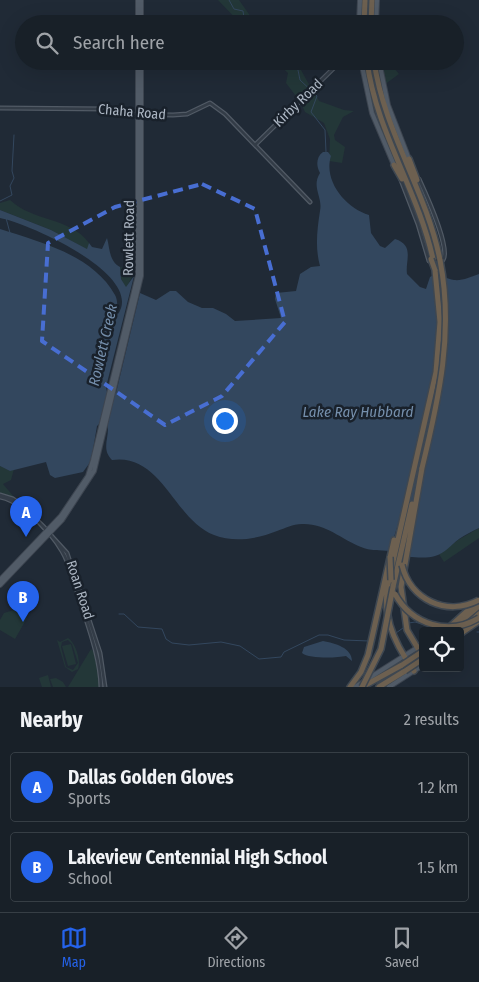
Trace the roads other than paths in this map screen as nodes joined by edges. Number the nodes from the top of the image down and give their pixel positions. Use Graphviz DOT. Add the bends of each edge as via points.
graph roads {
  1 [pos="139,0"];
  2 [pos="360,0"];
  3 [pos="365,0"];
  4 [pos="372,0"];
  5 [pos="376,0"];
  6 [pos="139,15"];
  7 [pos="359,15"];
  8 [pos="364,15"];
  9 [pos="371,15"];
  10 [pos="376,15"];
  11 [pos="138,70"];
  12 [pos="140,70"];
  13 [pos="332,70"];
  14 [pos="363,70"];
  15 [pos="369,70"];
  16 [pos="376,70"];
  17 [pos="381,70"];
  18 [pos="137,84"];
  19 [pos="141,95"];
  20 [pos="0,108"];
  21 [pos="139,115"];
  22 [pos="255,145"];
  23 [pos="409,159"];
  24 [pos="394,165"];
  25 [pos="310,202"];
  26 [pos="440,258"];
  27 [pos="432,259"];
  28 [pos="422,468"];
  29 [pos="0,496"];
  30 [pos="406,506"];
  31 [pos="49,533"];
  32 [pos="401,548"];
  33 [pos="390,556"];
  34 [pos="11,570"];
  35 [pos="0,580"];
  36 [pos="0,585"];
  37 [pos="479,599"];
  38 [pos="479,606"];
  39 [pos="479,619"];
  40 [pos="445,627"];
  41 [pos="449,627"];
  42 [pos="454,627"];
  43 [pos="464,631"];
  44 [pos="419,645"];
  45 [pos="419,649"];
  46 [pos="402,660"];
  47 [pos="419,662"];
  48 [pos="419,667"];
  49 [pos="409,672"];
  50 [pos="103,687"];
  51 [pos="350,687"];
  52 [pos="355,687"];
  53 [pos="363,687"];
  54 [pos="380,687"];
  55 [pos="389,687"];
  1 -- 6 [label="main road"];
  2 -- 7 [label="main road"];
  3 -- 8 [label="highway"];
  4 -- 9 [label="highway"];
  5 -- 10 [label="main road"];
  11 -- 18 [label="main road, Rowlett Road"];
  12 -- 19 [label="main road, Rowlett Road"];
  13 -- 22 [label="street, Kirby Road"];
  14 -- 24 [label="main road" via="371,108"];
  15 -- 27 [label="highway" via="379,117 418,208"];
  16 -- 26 [label="highway" via="386,114 425,206"];
  17 -- 23 [label="main road" via="388,105"];
  18 -- 19 [label="main road"];
  18 -- 21 [label="main road, Rowlett Road"];
  19 -- 21 [label="main road, Rowlett Road"];
  20 -- 21 [label="street, Chaha Road" via="108,109"];
  21 -- 22 [label="street, Chaha Road" via="186,114 210,103 217,106"];
  21 -- 31 [label="main road, Rowlett Road" via="138,274 91,474 71,509"];
  22 -- 25 [label="street, Chaha Road"];
  23 -- 24 [label="street" via="439,230 445,255 443,260 429,261"];
  23 -- 26 [label="highway" via="436,228"];
  24 -- 27 [label="highway" via="413,202"];
  26 -- 28 [label="highway, bridge" via="446,306 445,357"];
  27 -- 30 [label="highway, bridge" via="440,322 437,368"];
  28 -- 32 [label="highway"];
  28 -- 44 [label="highway, bridge" via="401,592 406,626"];
  29 -- 31 [label="street, Roan Road" via="22,504"];
  30 -- 33 [label="highway"];
  30 -- 46 [label="highway" via="386,588 386,611"];
  31 -- 34 [label="main road, Rowlett Road"];
  31 -- 50 [label="street, Roan Road" via="64,547 72,566 100,653"];
  32 -- 37 [label="highway, bridge" via="405,576 423,598 450,607 464,606"];
  32 -- 53 [label="highway, bridge" via="381,649"];
  33 -- 39 [label="highway, bridge" via="389,574 394,592 415,617 436,626 451,627"];
  33 -- 51 [label="highway, bridge" via="368,655"];
  34 -- 35 [label="main road, Rowlett Road"];
  34 -- 36 [label="main road, Rowlett Road"];
  37 -- 40 [label="main road"];
  37 -- 41 [label="highway"];
  38 -- 42 [label="highway"];
  39 -- 43 [label="highway"];
  45 -- 46 [label="highway, bridge"];
  46 -- 49 [label="highway"];
  46 -- 52 [label="main road"];
  46 -- 53 [label="highway"];
  47 -- 49 [label="highway, bridge"];
  48 -- 49 [label="main road"];
  49 -- 54 [label="highway"];
  49 -- 55 [label="main road"];
}
